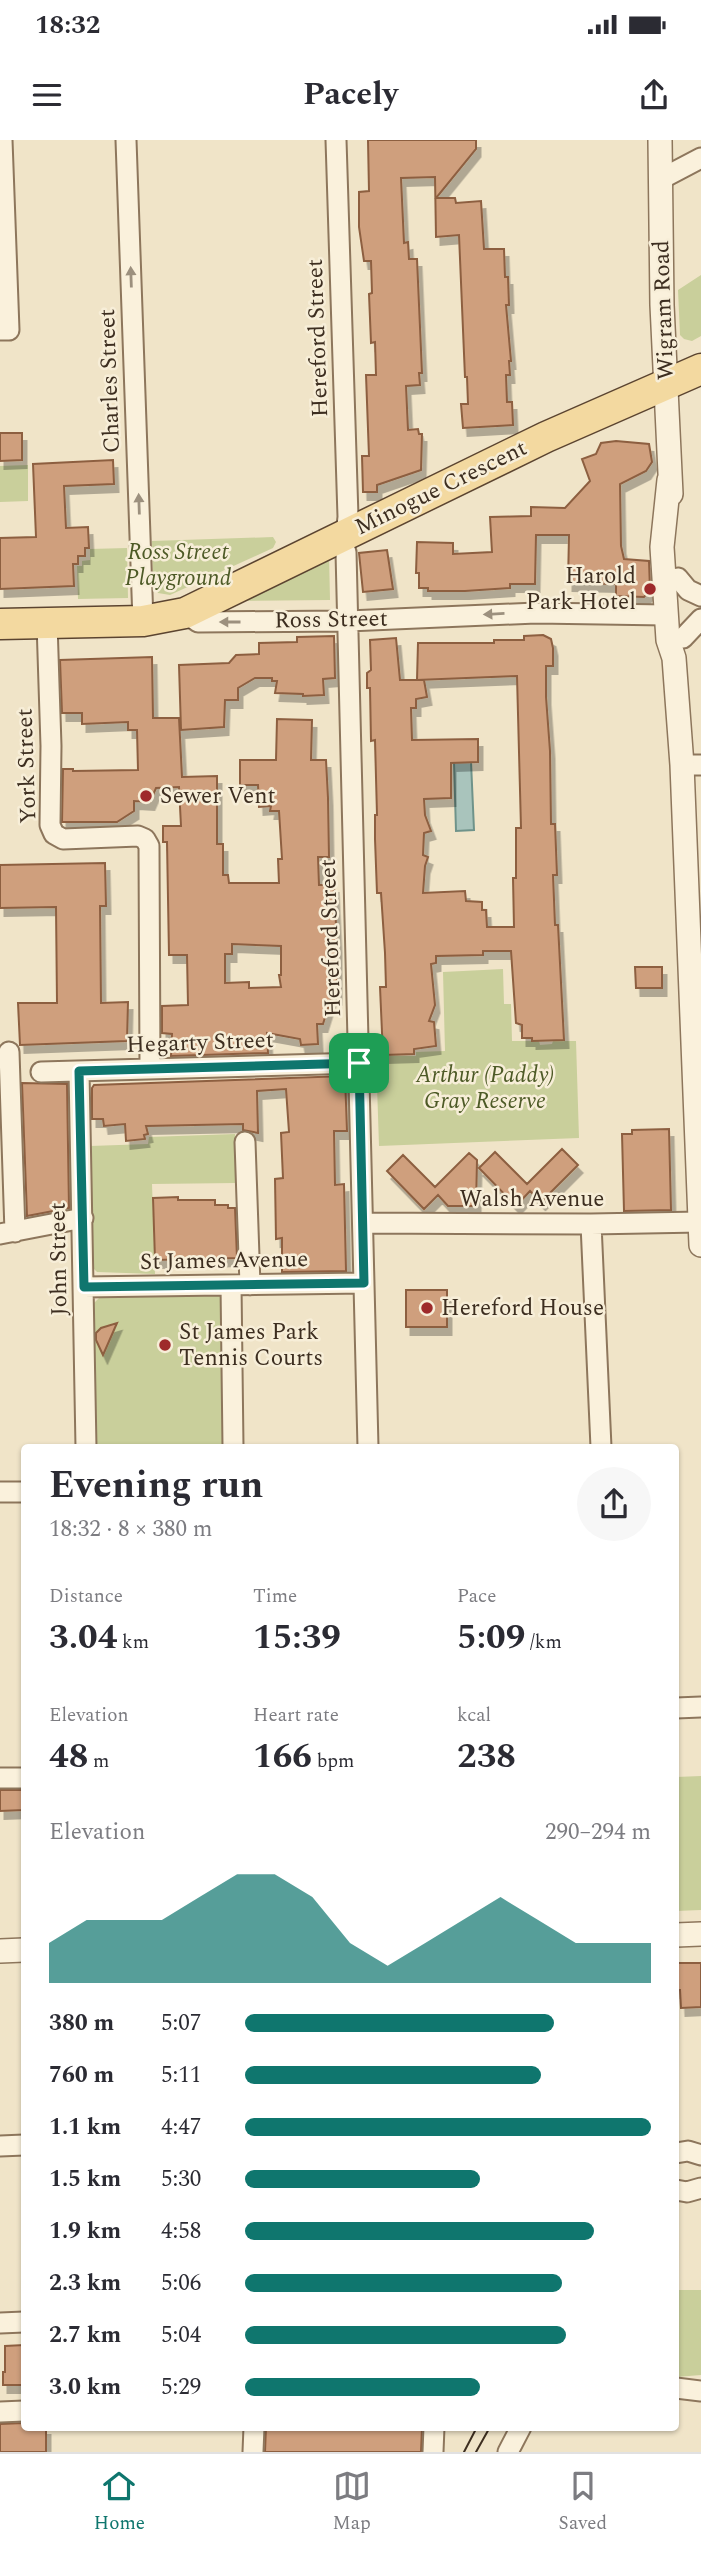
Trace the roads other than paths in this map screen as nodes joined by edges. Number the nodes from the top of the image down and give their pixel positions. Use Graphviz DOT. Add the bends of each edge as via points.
graph roads {
  1 [pos="2,140"];
  2 [pos="127,140"];
  3 [pos="336,140"];
  4 [pos="660,140"];
  5 [pos="701,158"];
  6 [pos="661,179"];
  7 [pos="0,330"];
  8 [pos="701,369"];
  9 [pos="666,385"];
  10 [pos="669,480"];
  11 [pos="346,544"];
  12 [pos="678,578"];
  13 [pos="701,596"];
  14 [pos="184,613"];
  15 [pos="666,615"];
  16 [pos="701,619"];
  17 [pos="143,621"];
  18 [pos="348,621"];
  19 [pos="47,623"];
  20 [pos="0,624"];
  21 [pos="679,648"];
  22 [pos="691,765"];
  23 [pos="9,1052"];
  24 [pos="359,1063"];
  25 [pos="150,1068"];
  26 [pos="79,1071"];
  27 [pos="41,1072"];
  28 [pos="245,1142"];
  29 [pos="699,1142"];
  30 [pos="83,1218"];
  31 [pos="363,1223"];
  32 [pos="591,1224"];
  33 [pos="8,1233"];
  34 [pos="701,1233"];
  35 [pos="364,1283"];
  36 [pos="241,1285"];
  37 [pos="84,1287"];
  38 [pos="86,1444"];
  39 [pos="233,1444"];
  40 [pos="368,1444"];
  41 [pos="601,1444"];
  42 [pos="0,1492"];
  43 [pos="21,1492"];
  44 [pos="701,1707"];
  45 [pos="679,1708"];
  46 [pos="0,1778"];
  47 [pos="21,1778"];
  48 [pos="701,1934"];
  49 [pos="679,1935"];
  50 [pos="21,1950"];
  51 [pos="0,1951"];
  52 [pos="21,2145"];
  53 [pos="0,2146"];
  54 [pos="679,2152"];
  55 [pos="701,2155"];
  56 [pos="701,2188"];
  57 [pos="679,2191"];
  58 [pos="21,2322"];
  59 [pos="0,2323"];
  60 [pos="679,2388"];
  61 [pos="701,2391"];
  62 [pos="21,2411"];
  63 [pos="0,2412"];
  64 [pos="254,2431"];
  65 [pos="434,2431"];
  66 [pos="519,2431"];
  67 [pos="253,2452"];
  68 [pos="433,2452"];
  69 [pos="508,2452"];
  1 -- 7 [label="street" via="9,330"];
  17 -- 2 [label="street, Charles Street, one-way"];
  3 -- 11 [label="street, Hereford Street"];
  4 -- 6 [label="street, Wigram Road"];
  5 -- 6 [label="street"];
  6 -- 9 [label="street, Wigram Road"];
  8 -- 9 [label="main road, Minogue Crescent"];
  9 -- 10 [label="street, Wigram Road"];
  9 -- 11 [label="main road, Minogue Crescent" via="546,437"];
  10 -- 12 [label="street, Wigram Road"];
  10 -- 15 [label="street, Wigram Road" via="662,547"];
  11 -- 14 [label="main road, Minogue Crescent"];
  11 -- 18 [label="street, Hereford Street"];
  12 -- 13 [label="street"];
  12 -- 21 [label="street, Wigram Road"];
  14 -- 17 [label="main road, Ross Street"];
  18 -- 14 [label="street, Ross Street, one-way" via="198,622"];
  15 -- 18 [label="street, Ross Street, one-way" via="562,612"];
  15 -- 21 [label="street, Wigram Road" via="668,640"];
  16 -- 21 [label="street"];
  17 -- 19 [label="main road, Ross Street"];
  18 -- 24 [label="street, Hereford Street"];
  19 -- 20 [label="main road, Ross Street"];
  19 -- 25 [label="street, York Street" via="50,825 54,834 63,839 138,836 149,846"];
  21 -- 22 [label="street, Wigram Road"];
  22 -- 29 [label="street, Wigram Road"];
  23 -- 33 [label="street"];
  24 -- 25 [label="street, Hegarty Street"];
  24 -- 31 [label="street, Hereford Street"];
  25 -- 26 [label="street, Hegarty Street"];
  26 -- 27 [label="street, Hegarty Street"];
  26 -- 30 [label="street, John Street"];
  28 -- 36 [label="street"];
  29 -- 34 [label="street, Wigram Road"];
  30 -- 33 [label="street"];
  30 -- 37 [label="street, John Street"];
  31 -- 32 [label="street, Walsh Avenue"];
  31 -- 35 [label="street, Hereford Street"];
  32 -- 34 [label="street, Walsh Avenue"];
  32 -- 41 [label="street"];
  35 -- 36 [label="street, St James Avenue"];
  35 -- 40 [label="street, Hereford Street"];
  36 -- 37 [label="street, St James Avenue"];
  36 -- 39 [label="street"];
  37 -- 38 [label="street, John Street"];
  42 -- 43 [label="street"];
  44 -- 45 [label="street"];
  46 -- 47 [label="street"];
  48 -- 49 [label="street"];
  50 -- 51 [label="street"];
  52 -- 53 [label="street"];
  54 -- 55 [label="street"];
  56 -- 57 [label="street"];
  58 -- 59 [label="street"];
  60 -- 61 [label="street"];
  62 -- 63 [label="street"];
  64 -- 67 [label="street"];
  65 -- 68 [label="street"];
  66 -- 69 [label="street"];
}
